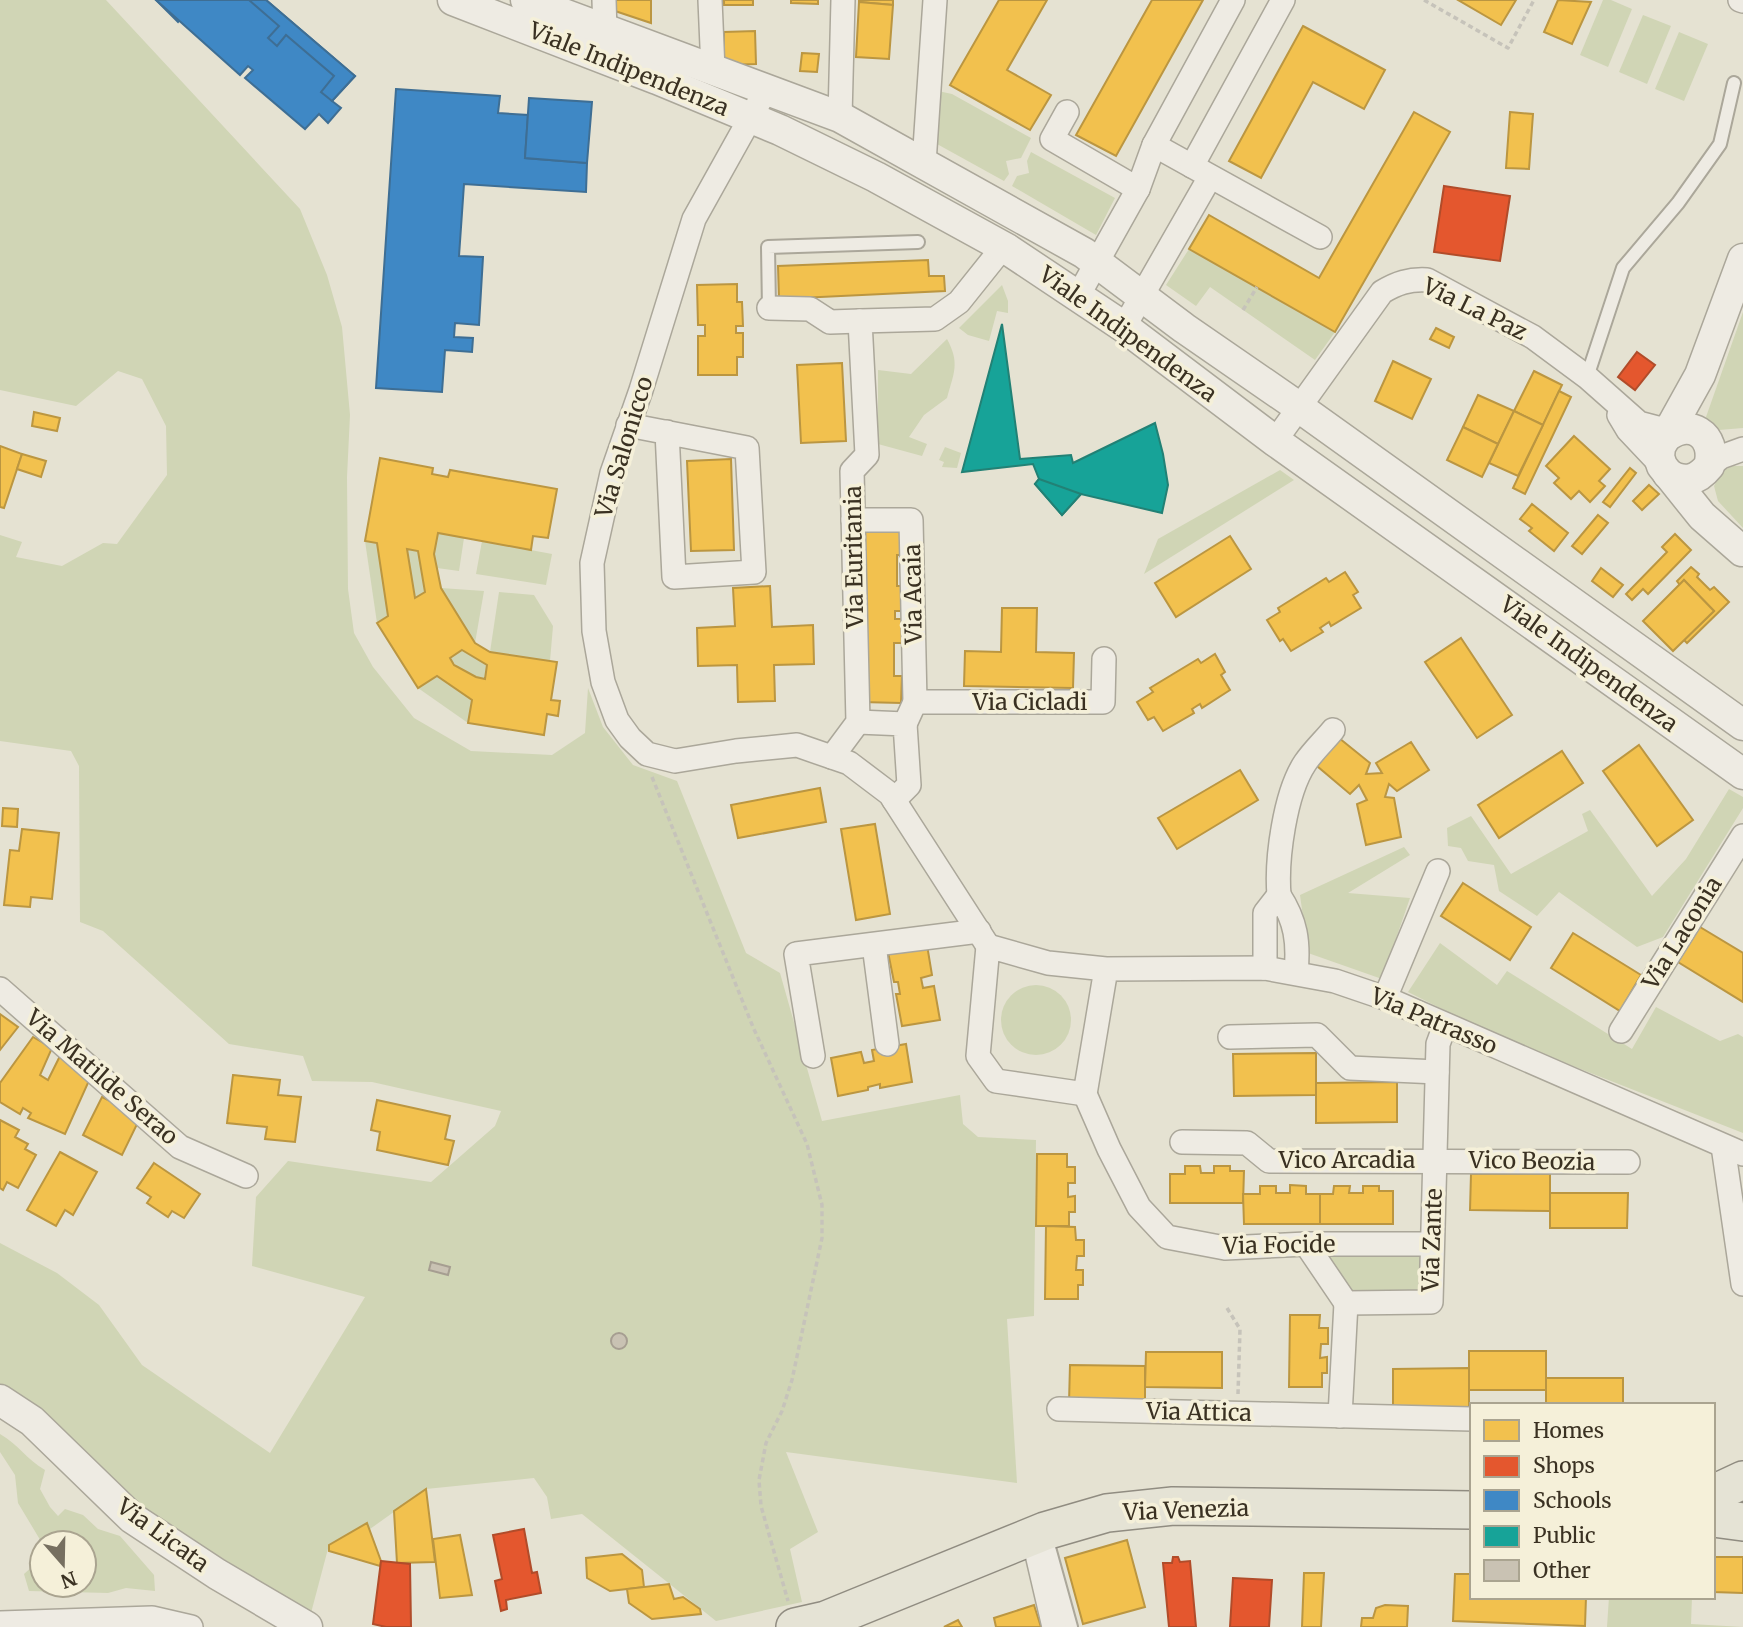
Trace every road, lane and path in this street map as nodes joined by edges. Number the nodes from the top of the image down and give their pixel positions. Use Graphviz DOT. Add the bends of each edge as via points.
graph roads {
  1 [pos="453,0"];
  2 [pos="526,0"];
  3 [pos="604,0"];
  4 [pos="710,0"];
  5 [pos="842,0"];
  6 [pos="935,0"];
  7 [pos="1233,0"];
  8 [pos="1283,0"];
  9 [pos="1423,0"];
  10 [pos="1534,0"];
  11 [pos="605,31"];
  12 [pos="713,70"];
  13 [pos="1734,82"];
  14 [pos="767,88"];
  15 [pos="1067,112"];
  16 [pos="750,117"];
  17 [pos="840,117"];
  18 [pos="1154,145"];
  19 [pos="924,163"];
  20 [pos="1208,175"];
  21 [pos="1138,188"];
  22 [pos="1320,237"];
  23 [pos="918,242"];
  24 [pos="1003,247"];
  25 [pos="1743,259"];
  26 [pos="1097,262"];
  27 [pos="1257,287"];
  28 [pos="1078,296"];
  29 [pos="1142,296"];
  30 [pos="769,308"];
  31 [pos="1243,310"];
  32 [pos="860,321"];
  33 [pos="1124,327"];
  34 [pos="1587,377"];
  35 [pos="1609,397"];
  36 [pos="1300,408"];
  37 [pos="628,425"];
  38 [pos="667,432"];
  39 [pos="1275,441"];
  40 [pos="1743,443"];
  41 [pos="1743,449"];
  42 [pos="1685,450"];
  43 [pos="853,520"];
  44 [pos="1742,552"];
  45 [pos="1104,659"];
  46 [pos="915,702"];
  47 [pos="858,722"];
  48 [pos="905,724"];
  49 [pos="1743,725"];
  50 [pos="1333,730"];
  51 [pos="646,754"];
  52 [pos="832,757"];
  53 [pos="1743,774"];
  54 [pos="894,800"];
  55 [pos="1743,836"];
  56 [pos="1438,872"];
  57 [pos="1279,895"];
  58 [pos="984,939"];
  59 [pos="874,944"];
  60 [pos="1265,968"];
  61 [pos="1106,969"];
  62 [pos="1296,973"];
  63 [pos="0,989"];
  64 [pos="1385,999"];
  65 [pos="1445,1026"];
  66 [pos="1621,1031"];
  67 [pos="1230,1037"];
  68 [pos="887,1044"];
  69 [pos="814,1055"];
  70 [pos="1437,1072"];
  71 [pos="1085,1094"];
  72 [pos="1182,1142"];
  73 [pos="1733,1150"];
  74 [pos="1435,1160"];
  75 [pos="1628,1162"];
  76 [pos="246,1176"];
  77 [pos="1306,1244"];
  78 [pos="1432,1244"];
  79 [pos="1743,1284"];
  80 [pos="1346,1303"];
  81 [pos="1227,1308"];
  82 [pos="0,1400"];
  83 [pos="1059,1409"];
  84 [pos="1237,1413"];
  85 [pos="1340,1416"];
  86 [pos="1470,1419"];
  87 [pos="1743,1480"];
  88 [pos="1715,1493"];
  89 [pos="1470,1510"];
  90 [pos="1715,1518"];
  91 [pos="1743,1522"];
  92 [pos="1039,1534"];
  93 [pos="0,1623"];
  94 [pos="86,1623"];
  95 [pos="191,1627"];
  96 [pos="307,1627"];
  97 [pos="795,1627"];
  98 [pos="1054,1627"];
  99 [pos="1072,1627"];
  1 -- 16 [label="street, Viale Indipendenza"];
  2 -- 11 [label="street, Viale Indipendenza"];
  3 -- 11 [label="street"];
  4 -- 12 [label="street"];
  5 -- 17 [label="street"];
  6 -- 19 [label="street"];
  7 -- 18 [label="street"];
  8 -- 20 [label="street"];
  9 -- 10 [label="path" via="1507,48"];
  11 -- 12 [label="street, Viale Indipendenza"];
  12 -- 14 [label="street, Viale Indipendenza"];
  13 -- 34 [label="lane" via="1720,144 1623,268"];
  14 -- 16 [label="street, Via Salonicco"];
  14 -- 17 [label="street, Viale Indipendenza"];
  15 -- 21 [label="street" via="1052,139"];
  16 -- 24 [label="street, Viale Indipendenza" via="876,177"];
  16 -- 37 [label="street, Via Salonicco" via="694,219"];
  17 -- 19 [label="street, Viale Indipendenza"];
  18 -- 20 [label="street"];
  18 -- 21 [label="street"];
  19 -- 26 [label="street, Viale Indipendenza"];
  20 -- 22 [label="street"];
  20 -- 29 [label="street"];
  21 -- 26 [label="street"];
  23 -- 30 [label="lane" via="768,247"];
  24 -- 28 [label="street, Viale Indipendenza"];
  24 -- 32 [label="street" via="959,303 935,319"];
  25 -- 42 [label="street" via="1700,375"];
  26 -- 28 [label="street"];
  26 -- 29 [label="street, Viale Indipendenza"];
  27 -- 31 [label="path"];
  28 -- 33 [label="street, Viale Indipendenza"];
  29 -- 33 [label="street"];
  29 -- 36 [label="street, Viale Indipendenza"];
  30 -- 32 [label="street" via="810,309 830,322"];
  32 -- 43 [label="street, Via Euritania" via="867,455 852,471"];
  33 -- 39 [label="street, Viale Indipendenza"];
  34 -- 35 [label="street, Via La Paz"];
  34 -- 36 [label="street, Via La Paz" via="1533,337 1427,280 1411,279 1382,292"];
  35 -- 42 [label="street, Via La Paz" via="1639,423"];
  35 -- 42 [label="street" via="1628,430"];
  36 -- 39 [label="street, Via La Paz"];
  36 -- 49 [label="street, Viale Indipendenza"];
  37 -- 38 [label="street"];
  37 -- 51 [label="street, Via Salonicco" via="611,474 592,563 594,631 603,682 617,720"];
  38 -- 38 [label="street" via="674,577 754,572 747,448"];
  39 -- 53 [label="street, Viale Indipendenza"];
  40 -- 42 [label="street, Via La Paz"];
  41 -- 42 [label="street" via="1721,457"];
  42 -- 44 [label="street" via="1702,516"];
  43 -- 46 [label="street, Via Acaia" via="911,520"];
  43 -- 47 [label="street, Via Euritania"];
  45 -- 46 [label="street, Via Cicladi" via="1103,702"];
  46 -- 48 [label="street, Via Acaia"];
  47 -- 48 [label="street"];
  47 -- 52 [label="street"];
  48 -- 54 [label="street, Via Acaia" via="909,785"];
  50 -- 57 [label="street" via="1304,764 1286,811"];
  51 -- 52 [label="street" via="676,761 796,746"];
  51 -- 97 [label="path" via="753,1027 807,1144 822,1205 822,1238 792,1380 766,1443 759,1480 761,1506"];
  52 -- 54 [label="street" via="849,762"];
  54 -- 58 [label="street"];
  55 -- 66 [label="street, Via Laconia"];
  56 -- 64 [label="street"];
  57 -- 60 [label="street" via="1265,913"];
  57 -- 62 [label="street" via="1291,914 1298,953"];
  58 -- 59 [label="street"];
  58 -- 61 [label="street, Via Patrasso" via="1048,963"];
  58 -- 71 [label="street" via="978,1056 996,1081"];
  59 -- 68 [label="street"];
  59 -- 69 [label="street" via="796,954"];
  60 -- 61 [label="street, Via Patrasso"];
  60 -- 62 [label="street, Via Patrasso"];
  61 -- 71 [label="street"];
  62 -- 64 [label="street, Via Patrasso"];
  63 -- 76 [label="street, Via Matilde Serao" via="180,1147"];
  64 -- 65 [label="street, Via Patrasso"];
  65 -- 70 [label="street, Via Zante" via="1438,1044"];
  65 -- 73 [label="street, Via Patrasso"];
  67 -- 70 [label="street" via="1317,1035 1350,1068"];
  70 -- 74 [label="street, Via Zante"];
  71 -- 77 [label="street, Via Focide" via="1139,1207 1167,1237 1225,1248"];
  72 -- 74 [label="street, Vico Arcadia" via="1247,1143 1269,1161"];
  73 -- 79 [label="street"];
  74 -- 75 [label="street, Vico Beozia"];
  74 -- 78 [label="street, Via Zante"];
  77 -- 78 [label="street, Via Focide"];
  77 -- 80 [label="street"];
  78 -- 80 [label="street, Via Zante" via="1431,1302"];
  80 -- 85 [label="street"];
  81 -- 84 [label="path" via="1240,1329"];
  82 -- 96 [label="street, Via Licata" via="32,1421 132,1518"];
  83 -- 84 [label="street, Via Attica"];
  84 -- 85 [label="street, Via Attica"];
  85 -- 86 [label="street, Via Attica"];
  87 -- 88 [label="main road"];
  89 -- 92 [label="main road, Via Venezia" via="1172,1506 1107,1514"];
  90 -- 91 [label="main road"];
  92 -- 97 [label="main road, Via Venezia" via="835,1616"];
  92 -- 98 [label="street"];
  92 -- 99 [label="lane"];
  93 -- 94 [label="street"];
  94 -- 95 [label="street" via="152,1618"];
}
